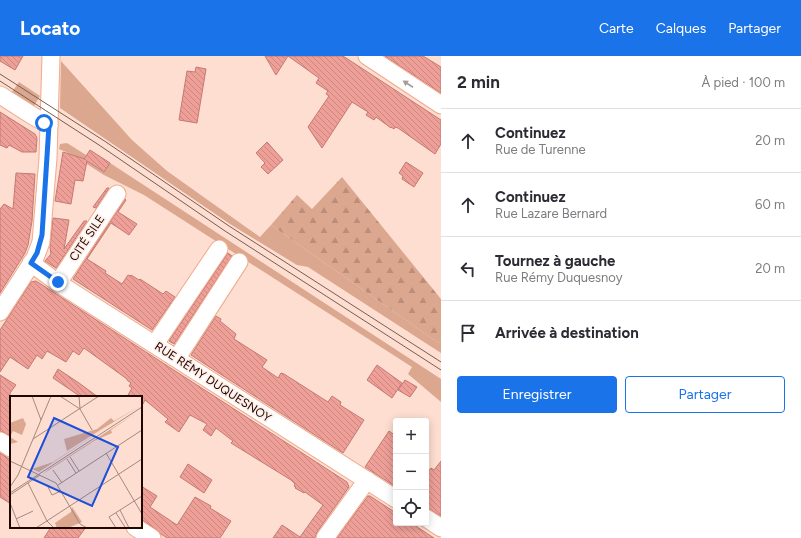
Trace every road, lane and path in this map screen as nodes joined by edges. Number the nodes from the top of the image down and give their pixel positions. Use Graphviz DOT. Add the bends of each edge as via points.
graph roads {
  1 [pos="51,56"];
  2 [pos="367,56"];
  3 [pos="0,95"];
  4 [pos="441,105"];
  5 [pos="49,125"];
  6 [pos="116,194"];
  7 [pos="219,249"];
  8 [pos="239,262"];
  9 [pos="31,263"];
  10 [pos="58,282"];
  11 [pos="2,304"];
  12 [pos="156,344"];
  13 [pos="177,358"];
  14 [pos="0,441"];
  15 [pos="10,447"];
  16 [pos="367,480"];
  17 [pos="393,497"];
  18 [pos="429,520"];
  19 [pos="137,528"];
  20 [pos="441,528"];
  21 [pos="152,538"];
  22 [pos="325,538"];
  1 -- 5 [label="street"];
  4 -- 2 [label="street, one-way"];
  3 -- 5 [label="street"];
  5 -- 9 [label="street" via="42,235"];
  6 -- 10 [label="street, CITÉ SILE"];
  7 -- 12 [label="street"];
  8 -- 13 [label="street"];
  9 -- 10 [label="street, RUE RÉMY DUQUESNOY"];
  9 -- 11 [label="street"];
  10 -- 12 [label="street, RUE RÉMY DUQUESNOY"];
  12 -- 13 [label="street, RUE RÉMY DUQUESNOY"];
  13 -- 16 [label="street, RUE RÉMY DUQUESNOY"];
  14 -- 15 [label="street"];
  16 -- 17 [label="street, RUE RÉMY DUQUESNOY"];
  16 -- 22 [label="street"];
  18 -- 20 [label="street"];
  19 -- 21 [label="street"];
}
